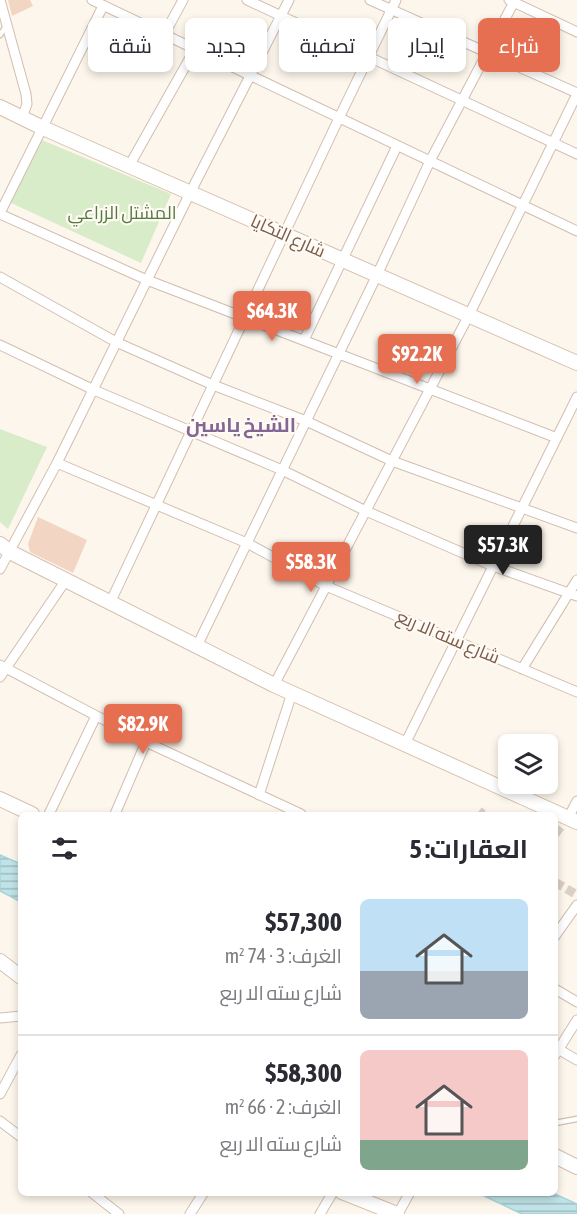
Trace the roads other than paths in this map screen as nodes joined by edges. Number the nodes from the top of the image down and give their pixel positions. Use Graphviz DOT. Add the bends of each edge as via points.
graph roads {
  1 [pos="0,0"];
  2 [pos="92,0"];
  3 [pos="183,0"];
  4 [pos="247,0"];
  5 [pos="289,0"];
  6 [pos="370,0"];
  7 [pos="396,0"];
  8 [pos="513,1"];
  9 [pos="103,6"];
  10 [pos="391,10"];
  11 [pos="281,16"];
  12 [pos="128,18"];
  13 [pos="173,18"];
  14 [pos="285,18"];
  15 [pos="504,18"];
  16 [pos="7,25"];
  17 [pos="577,32"];
  18 [pos="0,35"];
  19 [pos="376,41"];
  20 [pos="478,49"];
  21 [pos="376,61"];
  22 [pos="185,68"];
  23 [pos="478,70"];
  24 [pos="242,72"];
  25 [pos="361,72"];
  26 [pos="530,72"];
  27 [pos="251,76"];
  28 [pos="577,93"];
  29 [pos="462,100"];
  30 [pos="0,107"];
  31 [pos="22,118"];
  32 [pos="339,118"];
  33 [pos="43,128"];
  34 [pos="553,143"];
  35 [pos="397,146"];
  36 [pos="577,154"];
  37 [pos="430,161"];
  38 [pos="129,166"];
  39 [pos="190,193"];
  40 [pos="523,205"];
  41 [pos="0,213"];
  42 [pos="577,231"];
  43 [pos="284,234"];
  44 [pos="343,260"];
  45 [pos="377,275"];
  46 [pos="0,276"];
  47 [pos="147,280"];
  48 [pos="469,315"];
  49 [pos="245,317"];
  50 [pos="304,340"];
  51 [pos="116,342"];
  52 [pos="0,345"];
  53 [pos="339,353"];
  54 [pos="577,363"];
  55 [pos="213,385"];
  56 [pos="430,388"];
  57 [pos="94,390"];
  58 [pos="577,397"];
  59 [pos="306,421"];
  60 [pos="191,432"];
  61 [pos="557,438"];
  62 [pos="392,461"];
  63 [pos="57,463"];
  64 [pos="282,470"];
  65 [pos="156,505"];
  66 [pos="522,508"];
  67 [pos="366,511"];
  68 [pos="577,528"];
  69 [pos="247,543"];
  70 [pos="5,548"];
  71 [pos="493,566"];
  72 [pos="0,568"];
  73 [pos="66,580"];
  74 [pos="577,580"];
  75 [pos="326,586"];
  76 [pos="573,594"];
  77 [pos="110,603"];
  78 [pos="457,639"];
  79 [pos="197,646"];
  80 [pos="3,667"];
  81 [pos="522,669"];
  82 [pos="0,678"];
  83 [pos="274,685"];
  84 [pos="577,692"];
  85 [pos="292,693"];
  86 [pos="96,716"];
  87 [pos="146,742"];
  88 [pos="405,744"];
  89 [pos="259,795"];
  90 [pos="0,799"];
  91 [pos="577,801"];
  92 [pos="28,812"];
  93 [pos="50,812"];
  94 [pos="117,812"];
  95 [pos="297,812"];
  96 [pos="555,812"];
  97 [pos="558,813"];
  98 [pos="573,820"];
  99 [pos="577,905"];
  100 [pos="558,932"];
  101 [pos="0,961"];
  102 [pos="18,975"];
  103 [pos="558,991"];
  104 [pos="577,1002"];
  105 [pos="18,1016"];
  106 [pos="0,1018"];
  107 [pos="577,1020"];
  108 [pos="558,1050"];
  109 [pos="558,1052"];
  110 [pos="577,1060"];
  111 [pos="18,1061"];
  112 [pos="0,1094"];
  113 [pos="577,1119"];
  114 [pos="0,1121"];
  115 [pos="558,1122"];
  116 [pos="18,1135"];
  117 [pos="558,1158"];
  118 [pos="577,1167"];
  119 [pos="97,1196"];
  120 [pos="201,1196"];
  121 [pos="331,1196"];
  122 [pos="352,1196"];
  123 [pos="408,1196"];
  124 [pos="119,1214"];
  125 [pos="190,1214"];
  126 [pos="320,1214"];
  127 [pos="397,1214"];
  1 -- 16 [label="street"];
  2 -- 9 [label="street"];
  3 -- 13 [label="street"];
  4 -- 11 [label="street"];
  5 -- 11 [label="street"];
  6 -- 10 [label="street"];
  7 -- 10 [label="street"];
  8 -- 15 [label="street"];
  8 -- 17 [label="street"];
  9 -- 12 [label="street"];
  9 -- 33 [label="street"];
  10 -- 19 [label="street"];
  10 -- 20 [label="street"];
  11 -- 14 [label="street"];
  11 -- 27 [label="street"];
  16 -- 18 [label="lane"];
  16 -- 31 [label="street" via="26,94"];
  21 -- 29 [label="street"];
  22 -- 38 [label="street"];
  23 -- 29 [label="street"];
  24 -- 27 [label="street"];
  25 -- 32 [label="street"];
  26 -- 28 [label="street"];
  27 -- 32 [label="street"];
  27 -- 39 [label="street"];
  28 -- 34 [label="street"];
  29 -- 34 [label="street"];
  29 -- 37 [label="street"];
  30 -- 31 [label="street, شارع التكايا"];
  31 -- 33 [label="street, شارع التكايا"];
  32 -- 35 [label="street"];
  32 -- 43 [label="street"];
  33 -- 38 [label="street, شارع التكايا"];
  33 -- 41 [label="street"];
  34 -- 36 [label="street"];
  34 -- 40 [label="street"];
  35 -- 37 [label="street"];
  35 -- 44 [label="street"];
  37 -- 40 [label="street"];
  37 -- 45 [label="street"];
  38 -- 39 [label="street, شارع التكايا"];
  39 -- 43 [label="street, شارع التكايا"];
  39 -- 47 [label="street"];
  40 -- 42 [label="street"];
  40 -- 48 [label="street"];
  41 -- 47 [label="street"];
  43 -- 44 [label="street, شارع التكايا"];
  43 -- 49 [label="street"];
  44 -- 45 [label="street, شارع التكايا"];
  44 -- 50 [label="street"];
  45 -- 48 [label="street, شارع التكايا"];
  45 -- 53 [label="street"];
  46 -- 51 [label="street"];
  47 -- 49 [label="street"];
  47 -- 51 [label="street"];
  48 -- 54 [label="street, شارع التكايا"];
  48 -- 56 [label="street"];
  49 -- 50 [label="street"];
  49 -- 55 [label="street"];
  50 -- 53 [label="street"];
  51 -- 55 [label="street"];
  51 -- 57 [label="street"];
  52 -- 57 [label="street"];
  53 -- 56 [label="street"];
  53 -- 59 [label="street"];
  55 -- 59 [label="street"];
  55 -- 60 [label="street"];
  56 -- 61 [label="street"];
  56 -- 62 [label="street"];
  57 -- 60 [label="street"];
  57 -- 63 [label="street"];
  58 -- 61 [label="street"];
  59 -- 62 [label="street"];
  59 -- 64 [label="street"];
  60 -- 64 [label="street"];
  60 -- 65 [label="street"];
  61 -- 66 [label="street"];
  62 -- 66 [label="street"];
  62 -- 67 [label="street"];
  63 -- 65 [label="street, شارع سته الا ربع"];
  63 -- 70 [label="street"];
  64 -- 67 [label="street"];
  64 -- 69 [label="street"];
  65 -- 69 [label="street, شارع سته الا ربع"];
  65 -- 77 [label="street"];
  66 -- 68 [label="street"];
  66 -- 71 [label="street"];
  67 -- 71 [label="street"];
  67 -- 75 [label="street"];
  69 -- 75 [label="street, شارع سته الا ربع"];
  69 -- 79 [label="street"];
  70 -- 72 [label="street"];
  70 -- 73 [label="street"];
  71 -- 76 [label="street"];
  71 -- 78 [label="street"];
  73 -- 77 [label="street"];
  73 -- 80 [label="street"];
  74 -- 76 [label="street"];
  75 -- 78 [label="street, شارع سته الا ربع"];
  75 -- 83 [label="street"];
  76 -- 81 [label="street"];
  77 -- 79 [label="street"];
  78 -- 81 [label="street, شارع سته الا ربع"];
  78 -- 88 [label="street"];
  79 -- 83 [label="street"];
  80 -- 82 [label="street"];
  80 -- 86 [label="street"];
  81 -- 84 [label="street, شارع سته الا ربع"];
  83 -- 85 [label="street"];
  85 -- 88 [label="street"];
  85 -- 89 [label="street"];
  86 -- 87 [label="street"];
  86 -- 93 [label="street"];
  87 -- 89 [label="street"];
  87 -- 94 [label="street"];
  88 -- 96 [label="street"];
  89 -- 95 [label="street"];
  90 -- 92 [label="street"];
  91 -- 98 [label="street"];
  97 -- 98 [label="street"];
  99 -- 100 [label="street"];
  101 -- 102 [label="street"];
  103 -- 104 [label="street"];
  105 -- 106 [label="street"];
  107 -- 108 [label="street"];
  109 -- 110 [label="street"];
  111 -- 112 [label="street"];
  113 -- 115 [label="lane"];
  114 -- 116 [label="street"];
  117 -- 118 [label="street"];
  119 -- 124 [label="street"];
  120 -- 125 [label="street"];
  121 -- 126 [label="street"];
  122 -- 127 [label="street"];
  123 -- 127 [label="street"];
}
